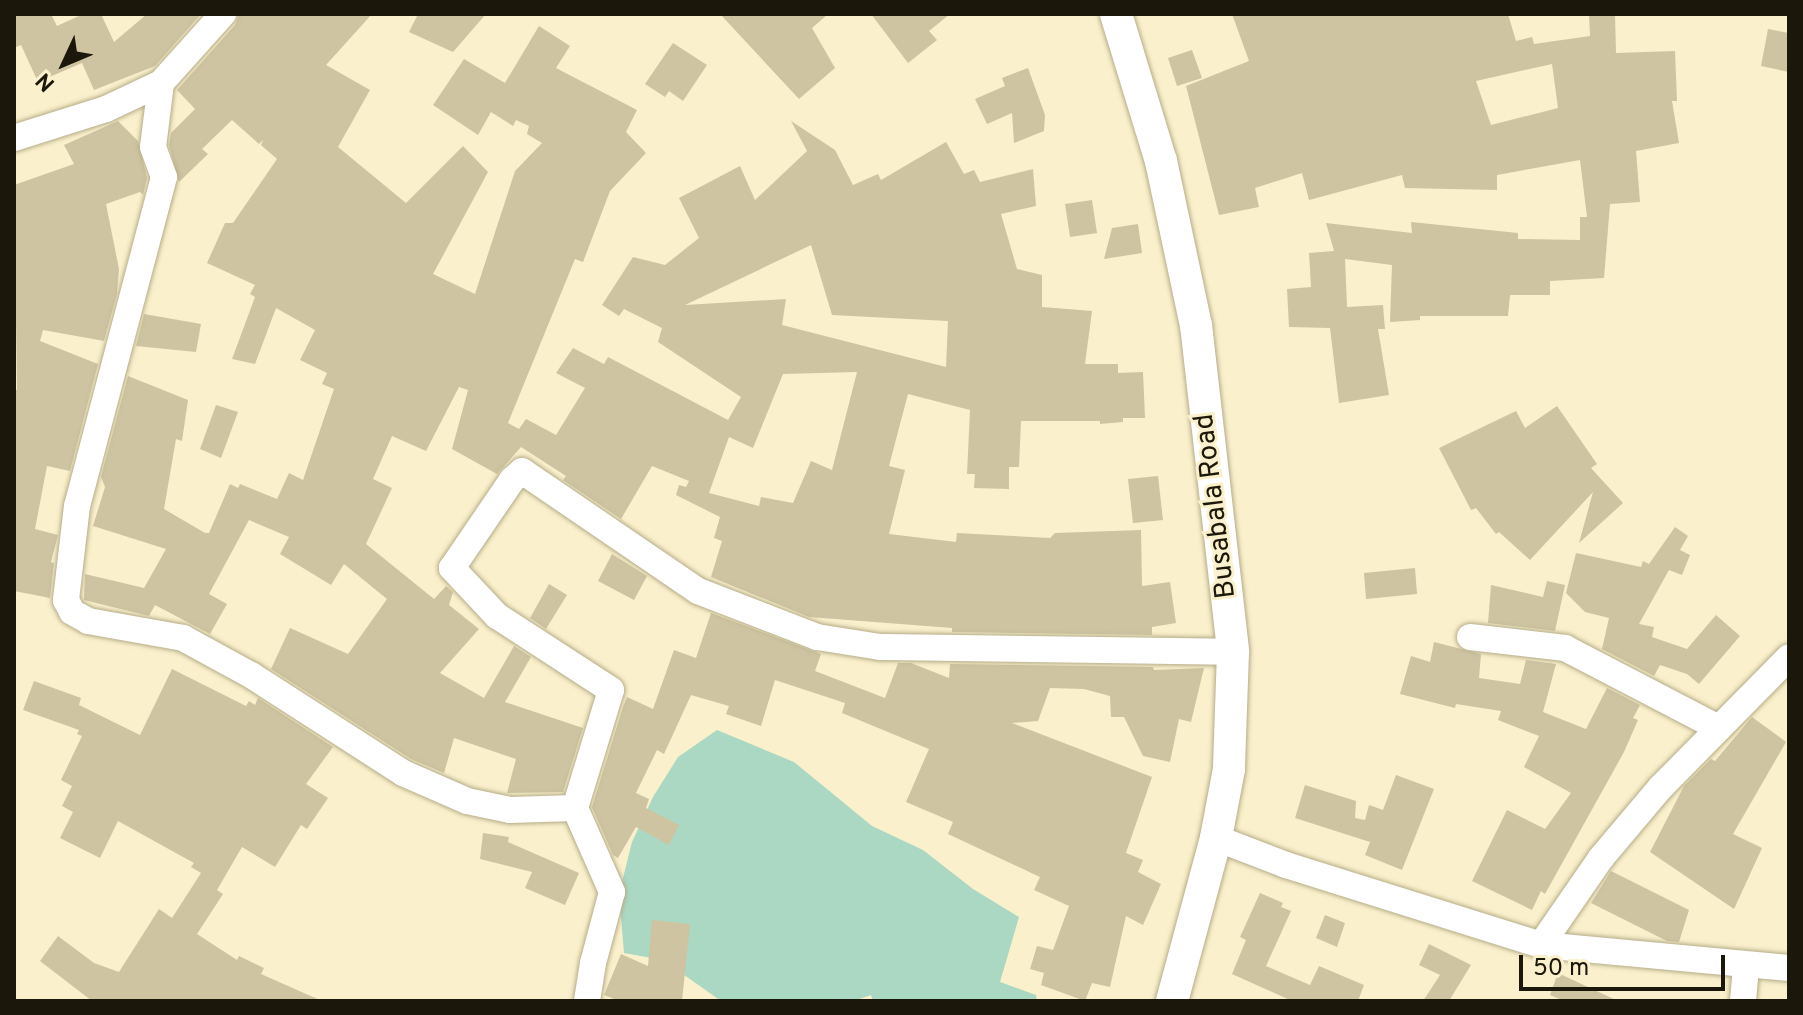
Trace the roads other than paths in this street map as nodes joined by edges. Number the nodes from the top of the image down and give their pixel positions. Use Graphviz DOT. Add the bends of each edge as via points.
graph roads {
  1 [pos="223,14"];
  2 [pos="1116,14"];
  3 [pos="161,83"];
  4 [pos="14,138"];
  5 [pos="1470,637"];
  6 [pos="1233,652"];
  7 [pos="1789,657"];
  8 [pos="1717,727"];
  9 [pos="575,808"];
  10 [pos="1216,838"];
  11 [pos="1541,945"];
  12 [pos="1746,965"];
  13 [pos="1789,968"];
  14 [pos="587,1001"];
  15 [pos="1172,1001"];
  16 [pos="1743,1001"];
  1 -- 3 [label="street"];
  2 -- 6 [label="street, Busabala Road" via="1161,161 1196,325"];
  3 -- 4 [label="street" via="106,109"];
  3 -- 9 [label="street" via="153,147 164,177 77,506 66,600 72,612 88,621 183,638 251,675 403,773 467,801 510,810"];
  5 -- 8 [label="street" via="1565,648"];
  6 -- 9 [label="street" via="880,647 817,637 698,591 522,471 452,568 497,616 611,690"];
  6 -- 10 [label="street, Busabala Road" via="1229,769"];
  7 -- 8 [label="street"];
  8 -- 11 [label="street" via="1601,858"];
  9 -- 14 [label="street" via="612,892"];
  10 -- 11 [label="street"];
  10 -- 15 [label="street, Busabala Road"];
  11 -- 12 [label="street"];
  12 -- 13 [label="street"];
  12 -- 16 [label="street"];
}
